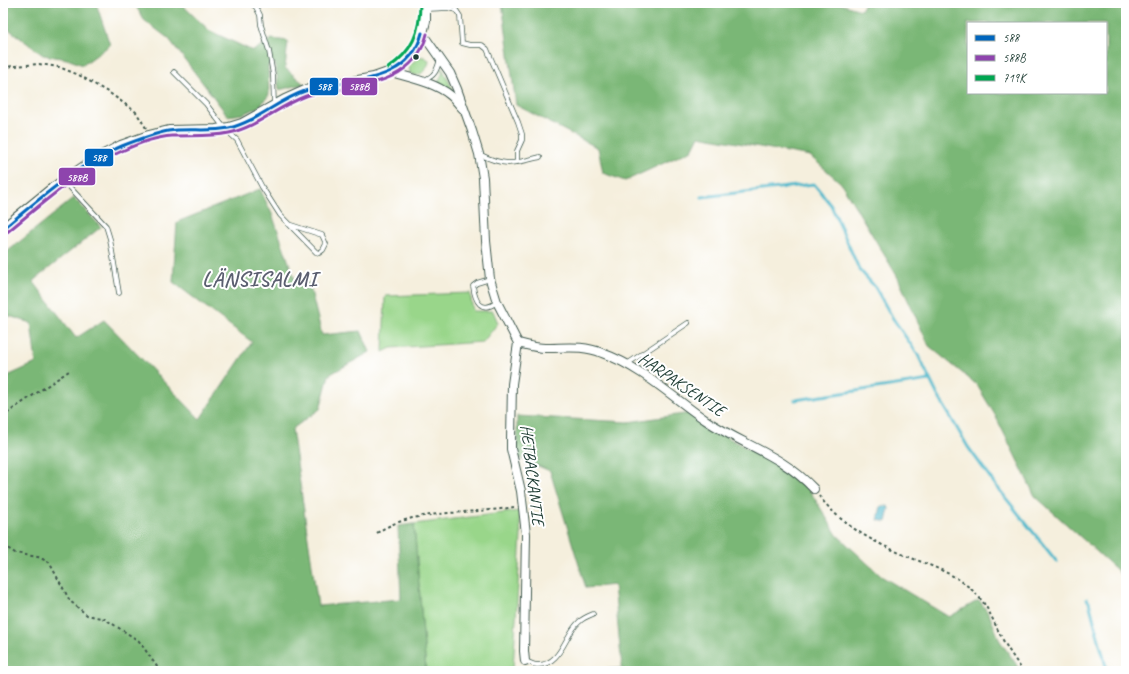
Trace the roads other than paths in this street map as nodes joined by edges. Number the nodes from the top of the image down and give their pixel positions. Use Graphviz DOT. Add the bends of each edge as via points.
graph roads {
  1 [pos="250,3"];
  2 [pos="425,6"];
  3 [pos="422,33"];
  4 [pos="440,59"];
  5 [pos="174,72"];
  6 [pos="391,72"];
  7 [pos="422,81"];
  8 [pos="274,106"];
  9 [pos="465,111"];
  10 [pos="225,129"];
  11 [pos="479,154"];
  12 [pos="540,157"];
  13 [pos="517,162"];
  14 [pos="64,181"];
  15 [pos="288,224"];
  16 [pos="3,229"];
  17 [pos="490,279"];
  18 [pos="119,293"];
  19 [pos="497,302"];
  20 [pos="688,323"];
  21 [pos="518,343"];
  22 [pos="627,364"];
  23 [pos="814,489"];
  24 [pos="593,614"];
  25 [pos="525,661"];
  1 -- 8 [label="lane" via="256,7 260,15 269,51"];
  2 -- 3 [label="street"];
  2 -- 13 [label="lane" via="456,10 460,16 462,43 482,45 487,49 522,134"];
  3 -- 4 [label="street"];
  3 -- 6 [label="street" via="420,41 408,59"];
  4 -- 7 [label="lane" via="433,75"];
  4 -- 9 [label="street" via="450,73"];
  5 -- 10 [label="lane" via="206,104"];
  6 -- 7 [label="street"];
  6 -- 8 [label="street" via="374,78 312,89"];
  7 -- 9 [label="street" via="450,95"];
  8 -- 10 [label="street" via="242,124"];
  9 -- 11 [label="street"];
  10 -- 14 [label="street" via="169,131 149,136 96,159"];
  10 -- 15 [label="lane" via="237,140 262,187"];
  11 -- 13 [label="lane" via="506,164"];
  11 -- 17 [label="street" via="484,178"];
  12 -- 13 [label="lane"];
  14 -- 16 [label="street"];
  14 -- 18 [label="lane" via="106,226"];
  15 -- 15 [label="lane" via="316,252 323,250 326,244 322,235"];
  17 -- 19 [label="street"];
  17 -- 19 [label="lane" via="475,284 474,291 483,307"];
  19 -- 21 [label="street"];
  20 -- 22 [label="lane"];
  21 -- 22 [label="street, HARPAKSENTIE" via="544,348 572,346 604,353"];
  21 -- 25 [label="street, HETBACKANTIE" via="512,384 511,449 521,490 526,534"];
  22 -- 23 [label="street, HARPAKSENTIE" via="707,421 775,457 794,470"];
  24 -- 25 [label="lane" via="578,622 554,658 545,664 536,665"];
}
